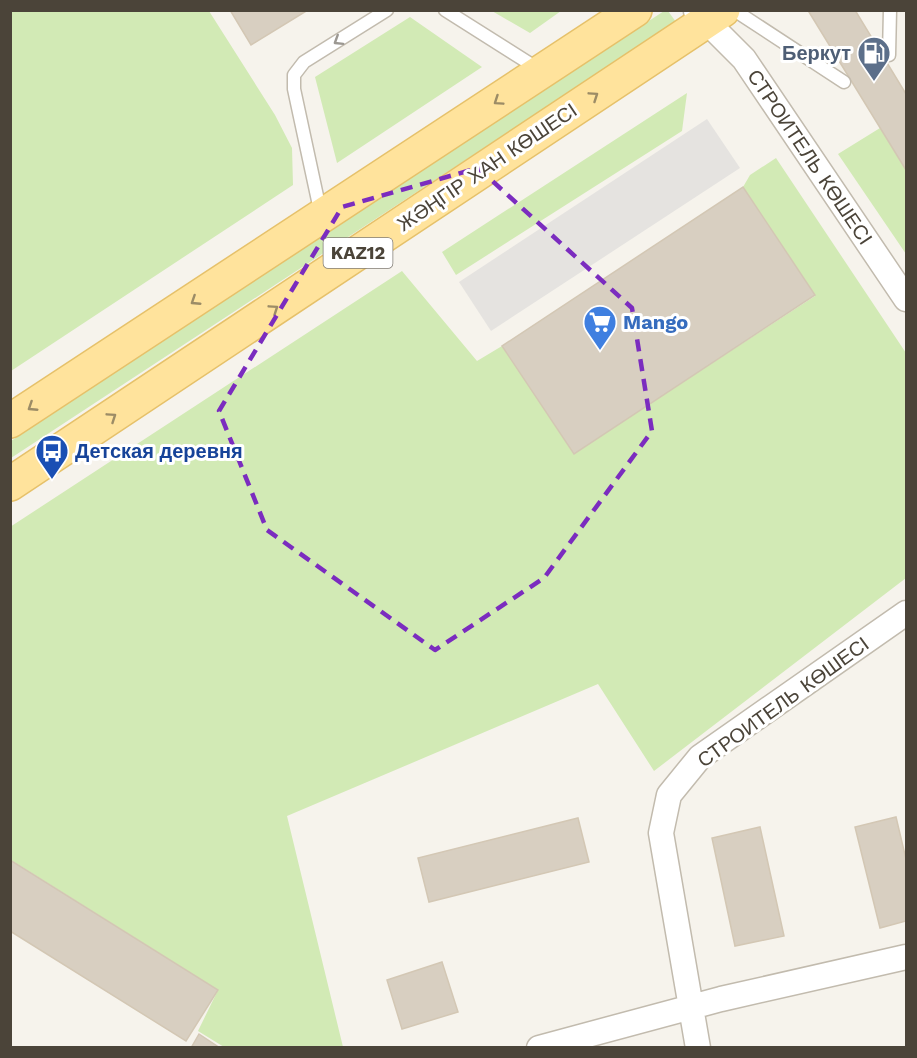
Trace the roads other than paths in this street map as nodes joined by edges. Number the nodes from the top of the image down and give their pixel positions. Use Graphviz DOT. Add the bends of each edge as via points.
graph roads {
  1 [pos="387,10"];
  2 [pos="445,10"];
  3 [pos="634,10"];
  4 [pos="890,10"];
  5 [pos="714,13"];
  6 [pos="889,55"];
  7 [pos="555,63"];
  8 [pos="844,82"];
  9 [pos="312,224"];
  10 [pos="906,299"];
  11 [pos="10,421"];
  12 [pos="10,484"];
  13 [pos="906,613"];
  14 [pos="906,957"];
  15 [pos="690,1008"];
  16 [pos="539,1047"];
  17 [pos="698,1047"];
  1 -- 9 [label="lane, one-way" via="304,62 294,75 320,210"];
  2 -- 7 [label="lane" via="532,65"];
  3 -- 7 [label="main road, KAZ12"];
  4 -- 6 [label="lane"];
  5 -- 8 [label="lane"];
  5 -- 10 [label="street, СТРОИТЕЛЬ КӨШЕСІ"];
  12 -- 5 [label="main road, ЖӘҢГІР ХАН КӨШЕСІ / KAZ12, one-way"];
  7 -- 9 [label="main road, KAZ12, one-way"];
  9 -- 11 [label="main road, KAZ12, one-way"];
  13 -- 15 [label="street, СТРОИТЕЛЬ КӨШЕСІ" via="700,757 669,795 660,833"];
  14 -- 15 [label="street"];
  15 -- 16 [label="street"];
  15 -- 17 [label="street, СТРОИТЕЛЬ КӨШЕСІ"];
}
